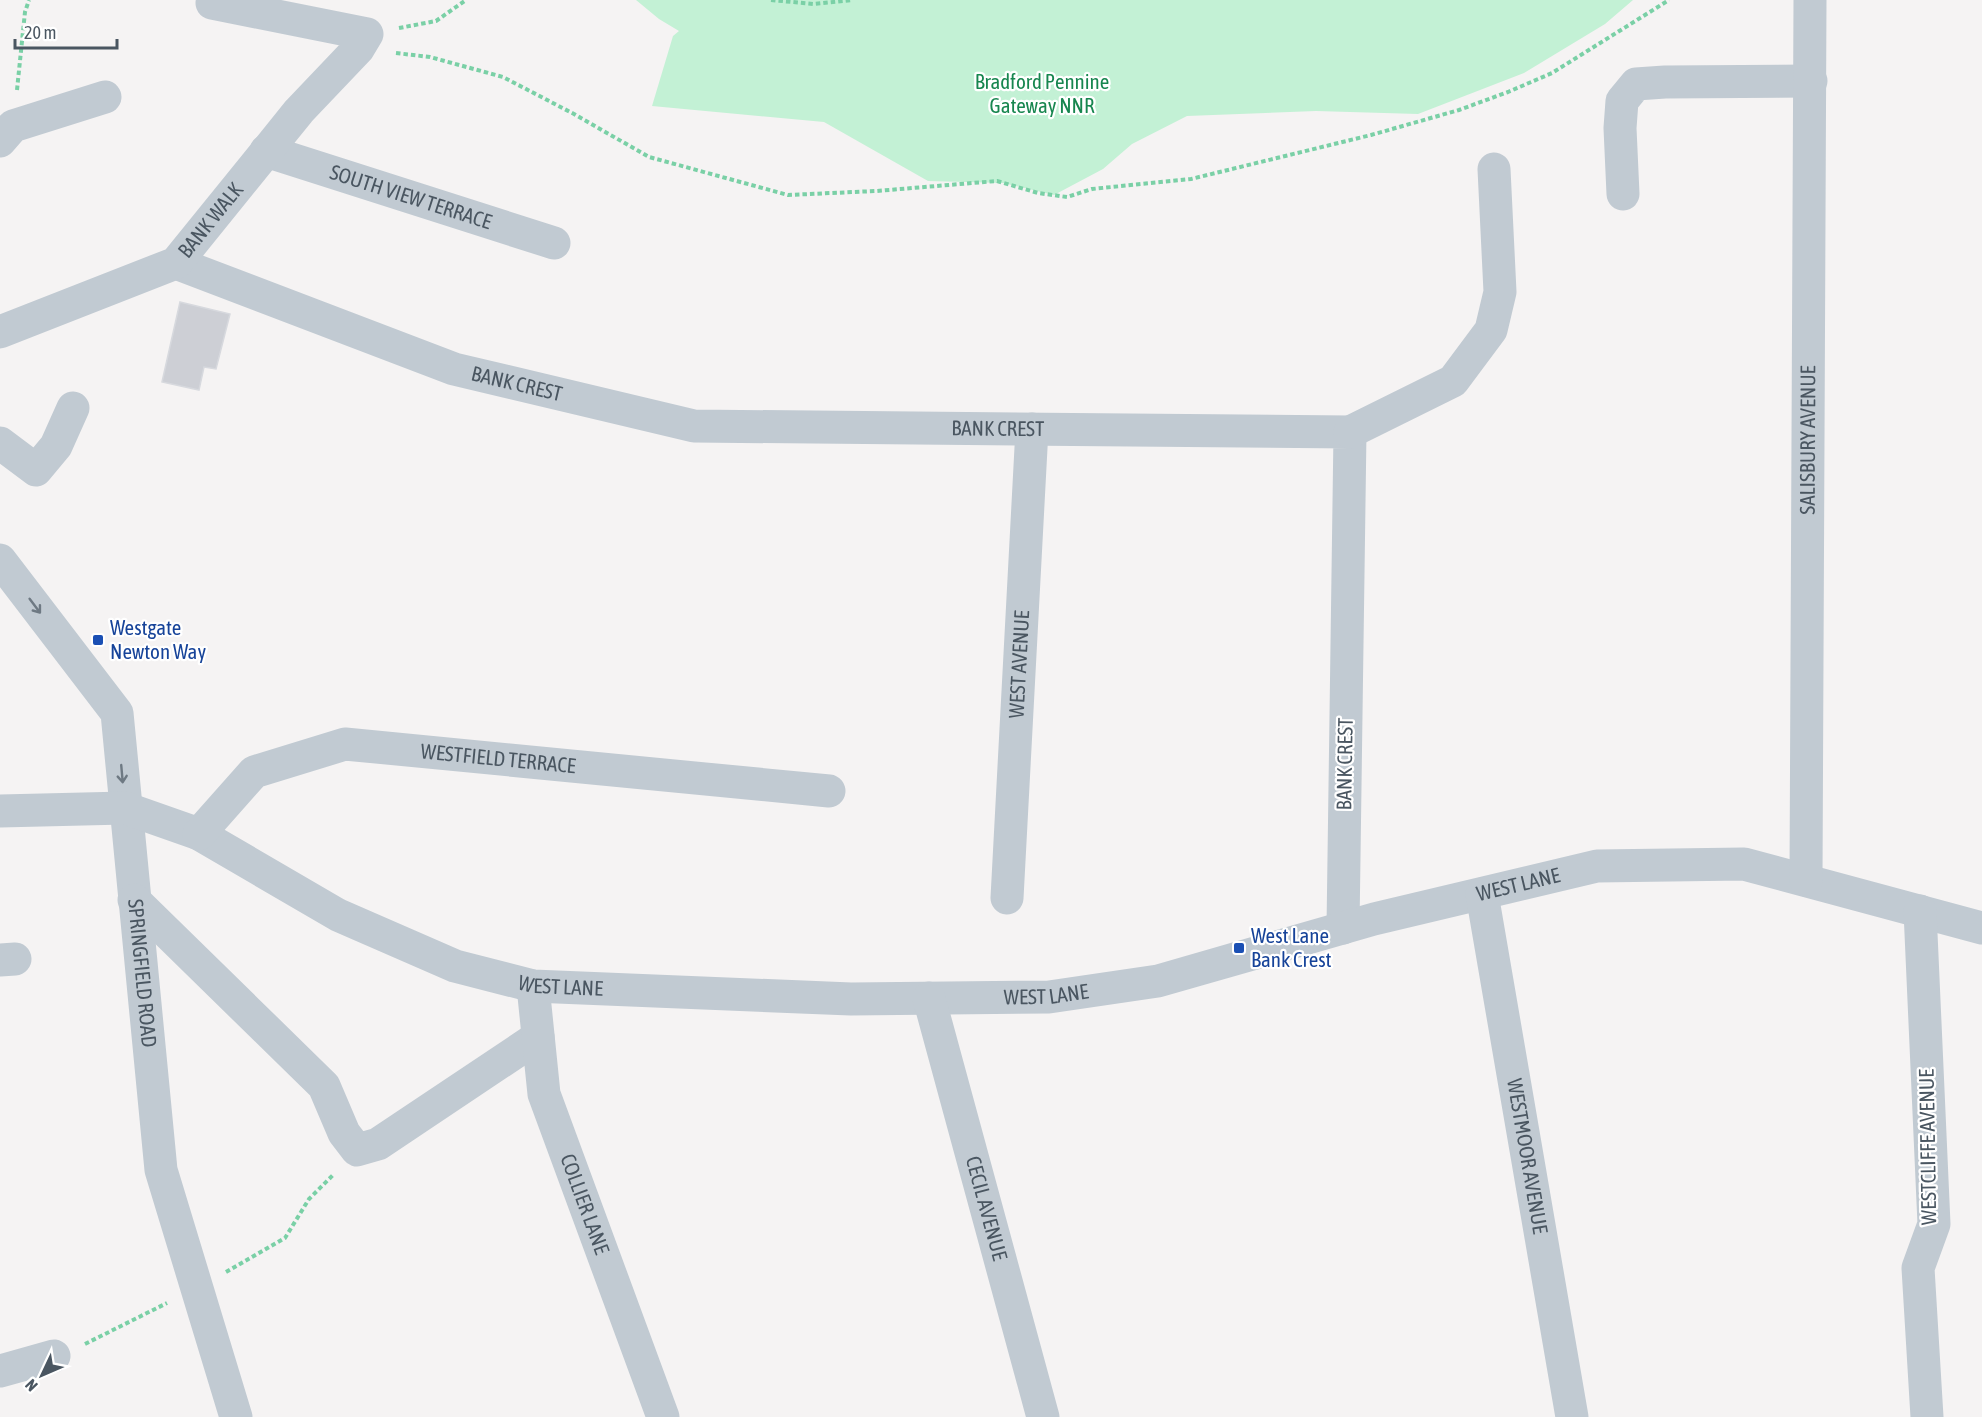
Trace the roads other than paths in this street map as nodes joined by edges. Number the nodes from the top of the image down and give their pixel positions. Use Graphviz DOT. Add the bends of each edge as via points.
graph roads {
  1 [pos="1810,0"];
  2 [pos="212,3"];
  3 [pos="1810,81"];
  4 [pos="105,97"];
  5 [pos="6,134"];
  6 [pos="266,151"];
  7 [pos="1494,169"];
  8 [pos="1623,194"];
  9 [pos="554,243"];
  10 [pos="176,263"];
  11 [pos="0,332"];
  12 [pos="73,408"];
  13 [pos="1032,429"];
  14 [pos="1350,432"];
  15 [pos="0,443"];
  16 [pos="0,560"];
  17 [pos="829,791"];
  18 [pos="125,808"];
  19 [pos="0,811"];
  20 [pos="199,834"];
  21 [pos="1806,880"];
  22 [pos="1482,894"];
  23 [pos="1007,898"];
  24 [pos="134,900"];
  25 [pos="1920,911"];
  26 [pos="1343,928"];
  27 [pos="1982,928"];
  28 [pos="533,986"];
  29 [pos="929,998"];
  30 [pos="538,1037"];
  31 [pos="54,1356"];
  32 [pos="0,1371"];
  33 [pos="236,1417"];
  34 [pos="663,1417"];
  35 [pos="1043,1417"];
  36 [pos="1572,1417"];
  37 [pos="1927,1417"];
  1 -- 3 [label="street, SALISBURY AVENUE"];
  2 -- 6 [label="street, BANK WALK" via="363,41"];
  3 -- 8 [label="street" via="1636,84 1622,101"];
  3 -- 21 [label="street, SALISBURY AVENUE"];
  4 -- 5 [label="street"];
  6 -- 9 [label="street, SOUTH VIEW TERRACE"];
  6 -- 10 [label="street, BANK WALK"];
  7 -- 14 [label="street" via="1500,292 1491,330 1453,381"];
  10 -- 11 [label="street, BANK WALK"];
  10 -- 13 [label="street, BANK CREST" via="454,369 694,426"];
  12 -- 15 [label="street" via="56,446 36,470"];
  13 -- 14 [label="street, BANK CREST"];
  13 -- 23 [label="street, WEST AVENUE"];
  14 -- 26 [label="street, BANK CREST"];
  16 -- 18 [label="street, SPRINGFIELD ROAD, one-way" via="117,713"];
  17 -- 20 [label="street, WESTFIELD TERRACE" via="345,744 254,772"];
  18 -- 19 [label="street"];
  18 -- 20 [label="street, WEST LANE"];
  18 -- 24 [label="street, SPRINGFIELD ROAD"];
  20 -- 28 [label="street, WEST LANE" via="338,915 455,966"];
  21 -- 22 [label="street, WEST LANE" via="1744,864 1597,866"];
  21 -- 25 [label="street, WEST LANE"];
  22 -- 26 [label="street, WEST LANE"];
  22 -- 36 [label="street, WESTMOOR AVENUE"];
  24 -- 30 [label="street" via="324,1086 344,1133 357,1150 378,1144"];
  24 -- 33 [label="street, SPRINGFIELD ROAD" via="161,1170"];
  25 -- 27 [label="street, WEST LANE"];
  25 -- 37 [label="street, WESTCLIFFE AVENUE" via="1934,1224 1918,1268"];
  26 -- 29 [label="street, WEST LANE" via="1158,981 1049,997"];
  28 -- 29 [label="street, WEST LANE" via="851,999"];
  28 -- 30 [label="street, COLLIER LANE"];
  29 -- 35 [label="street, CECIL AVENUE"];
  30 -- 34 [label="street, COLLIER LANE" via="544,1094"];
  31 -- 32 [label="street"];
}
